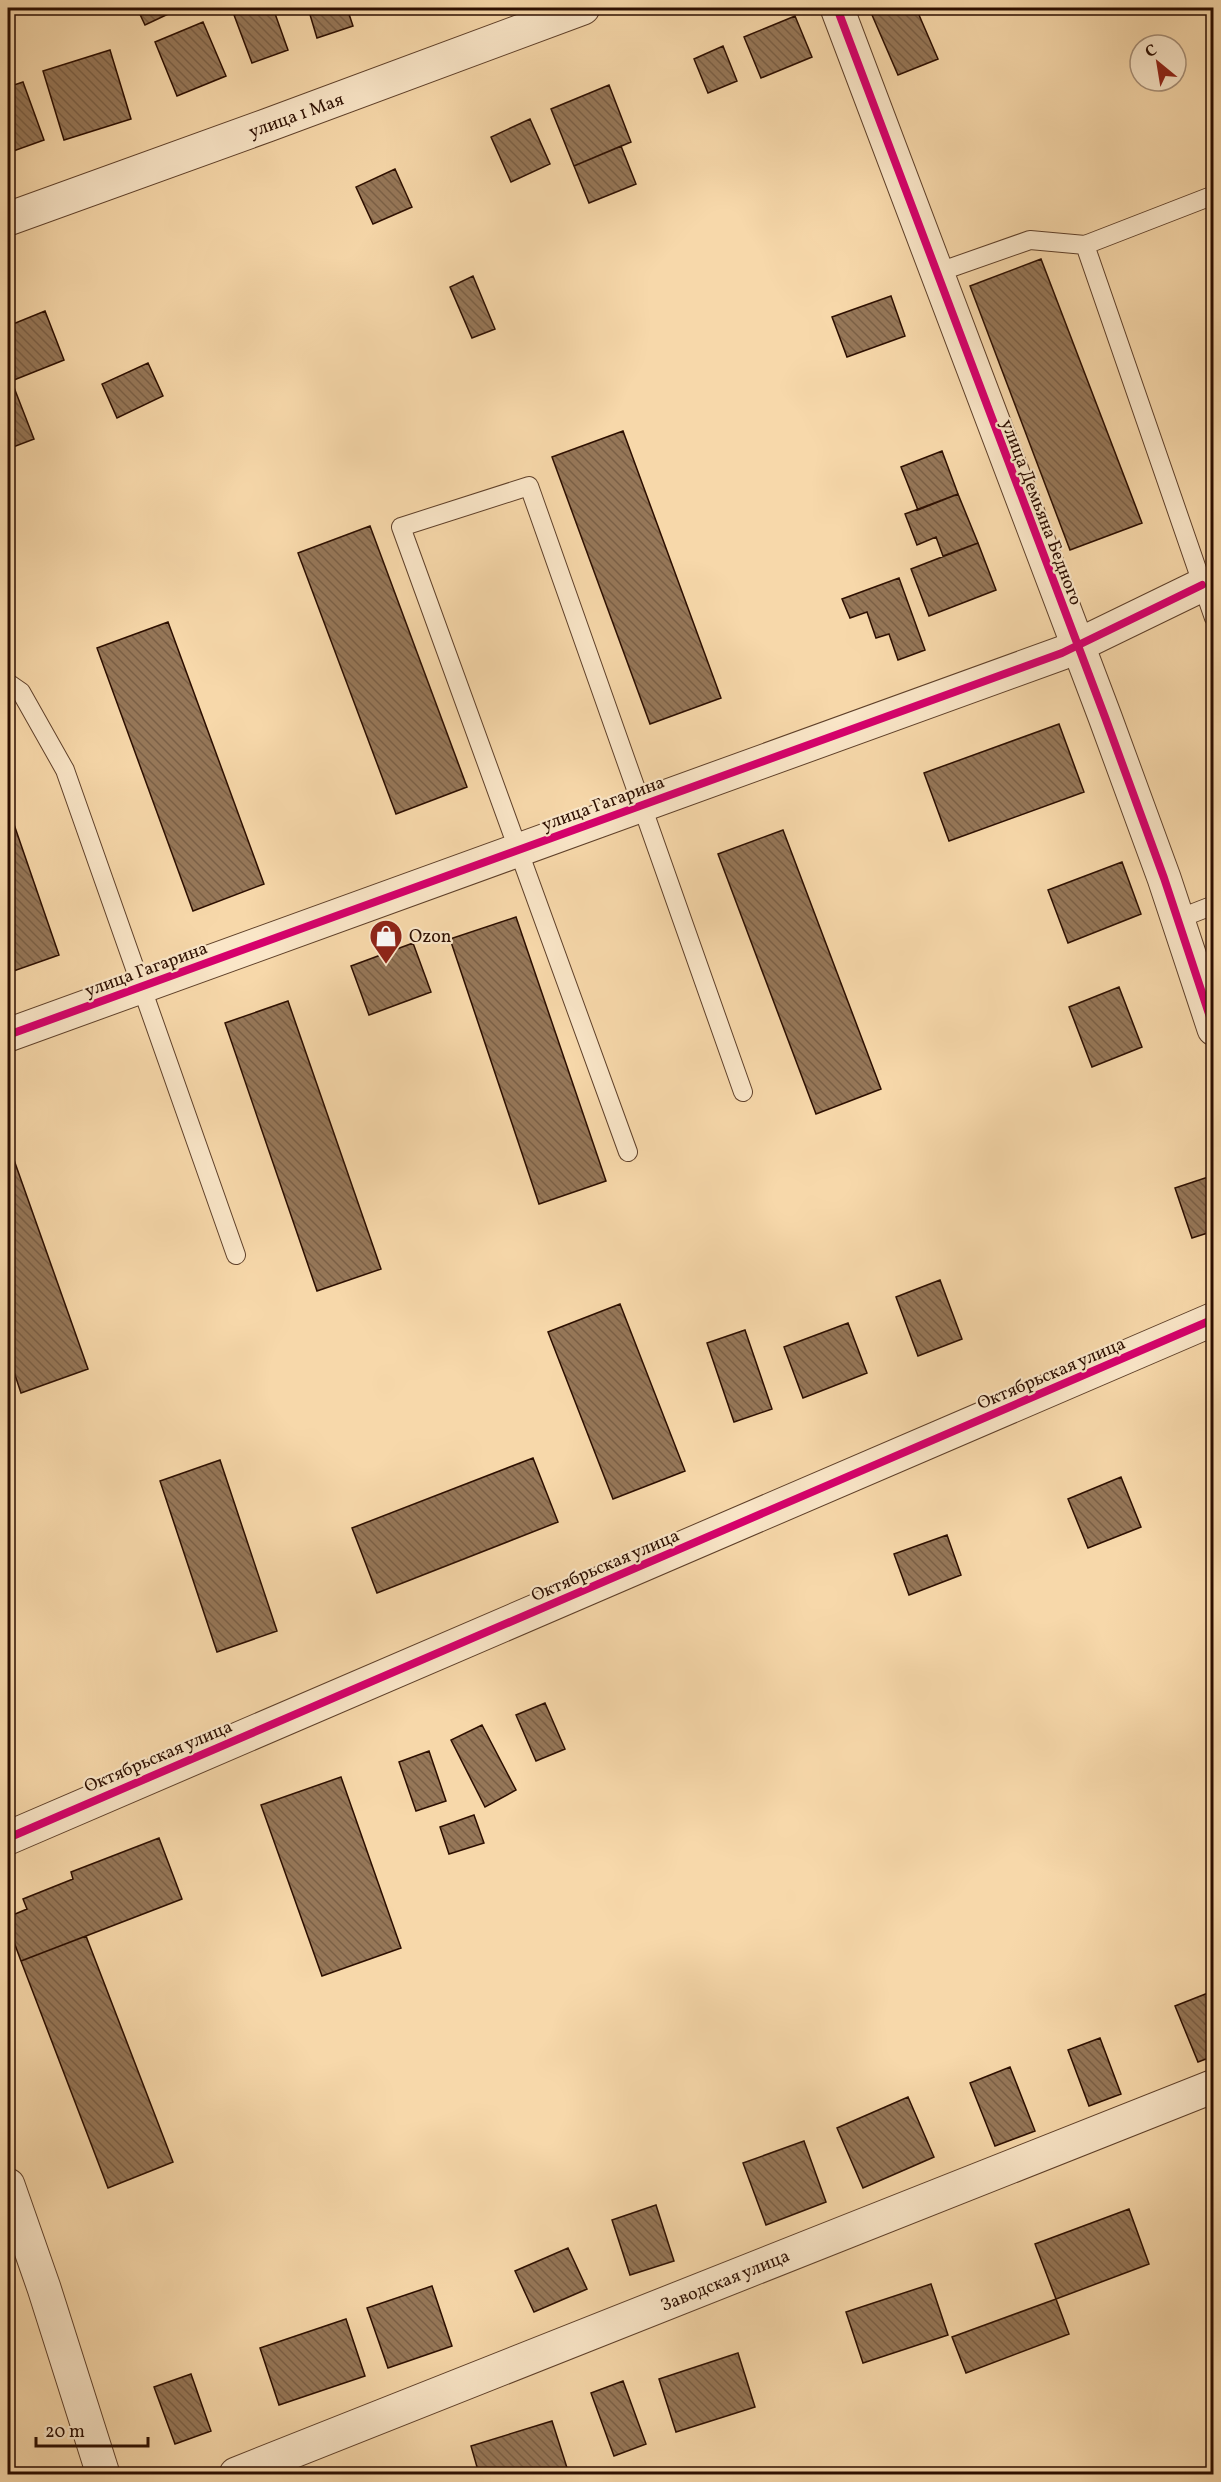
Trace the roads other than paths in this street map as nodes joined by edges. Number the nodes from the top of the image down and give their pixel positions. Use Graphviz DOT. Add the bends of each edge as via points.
graph roads {
  1 [pos="583,8"];
  2 [pos="837,8"];
  3 [pos="1214,195"];
  4 [pos="8,219"];
  5 [pos="1085,245"];
  6 [pos="936,273"];
  7 [pos="1202,585"];
  8 [pos="1214,618"];
  9 [pos="1077,646"];
  10 [pos="8,683"];
  11 [pos="642,805"];
  12 [pos="519,850"];
  13 [pos="1214,905"];
  14 [pos="1178,919"];
  15 [pos="141,987"];
  16 [pos="1214,1029"];
  17 [pos="8,1035"];
  18 [pos="743,1092"];
  19 [pos="628,1152"];
  20 [pos="236,1255"];
  21 [pos="1214,1319"];
  22 [pos="8,1838"];
  23 [pos="1214,2086"];
  24 [pos="8,2185"];
  25 [pos="104,2475"];
  26 [pos="236,2475"];
  1 -- 4 [label="street, улица 1 Мая"];
  2 -- 6 [label="street, улица Демьяна Бедного"];
  3 -- 5 [label="lane"];
  5 -- 6 [label="lane" via="1030,240"];
  5 -- 7 [label="lane"];
  6 -- 9 [label="street, улица Демьяна Бедного"];
  7 -- 8 [label="lane"];
  7 -- 9 [label="street, улица Гагарина"];
  9 -- 11 [label="street, улица Гагарина"];
  9 -- 14 [label="street, улица Демьяна Бедного"];
  10 -- 15 [label="lane" via="21,692 64,770"];
  11 -- 12 [label="street, улица Гагарина"];
  11 -- 12 [label="lane" via="529,486 401,526"];
  11 -- 18 [label="lane"];
  12 -- 15 [label="street, улица Гагарина"];
  12 -- 19 [label="lane"];
  13 -- 14 [label="lane"];
  14 -- 16 [label="street, улица Демьяна Бедного"];
  15 -- 17 [label="street, улица Гагарина"];
  15 -- 20 [label="lane"];
  21 -- 22 [label="street, Октябрьская улица"];
  23 -- 26 [label="street, Заводская улица"];
  24 -- 25 [label="street"];
}
